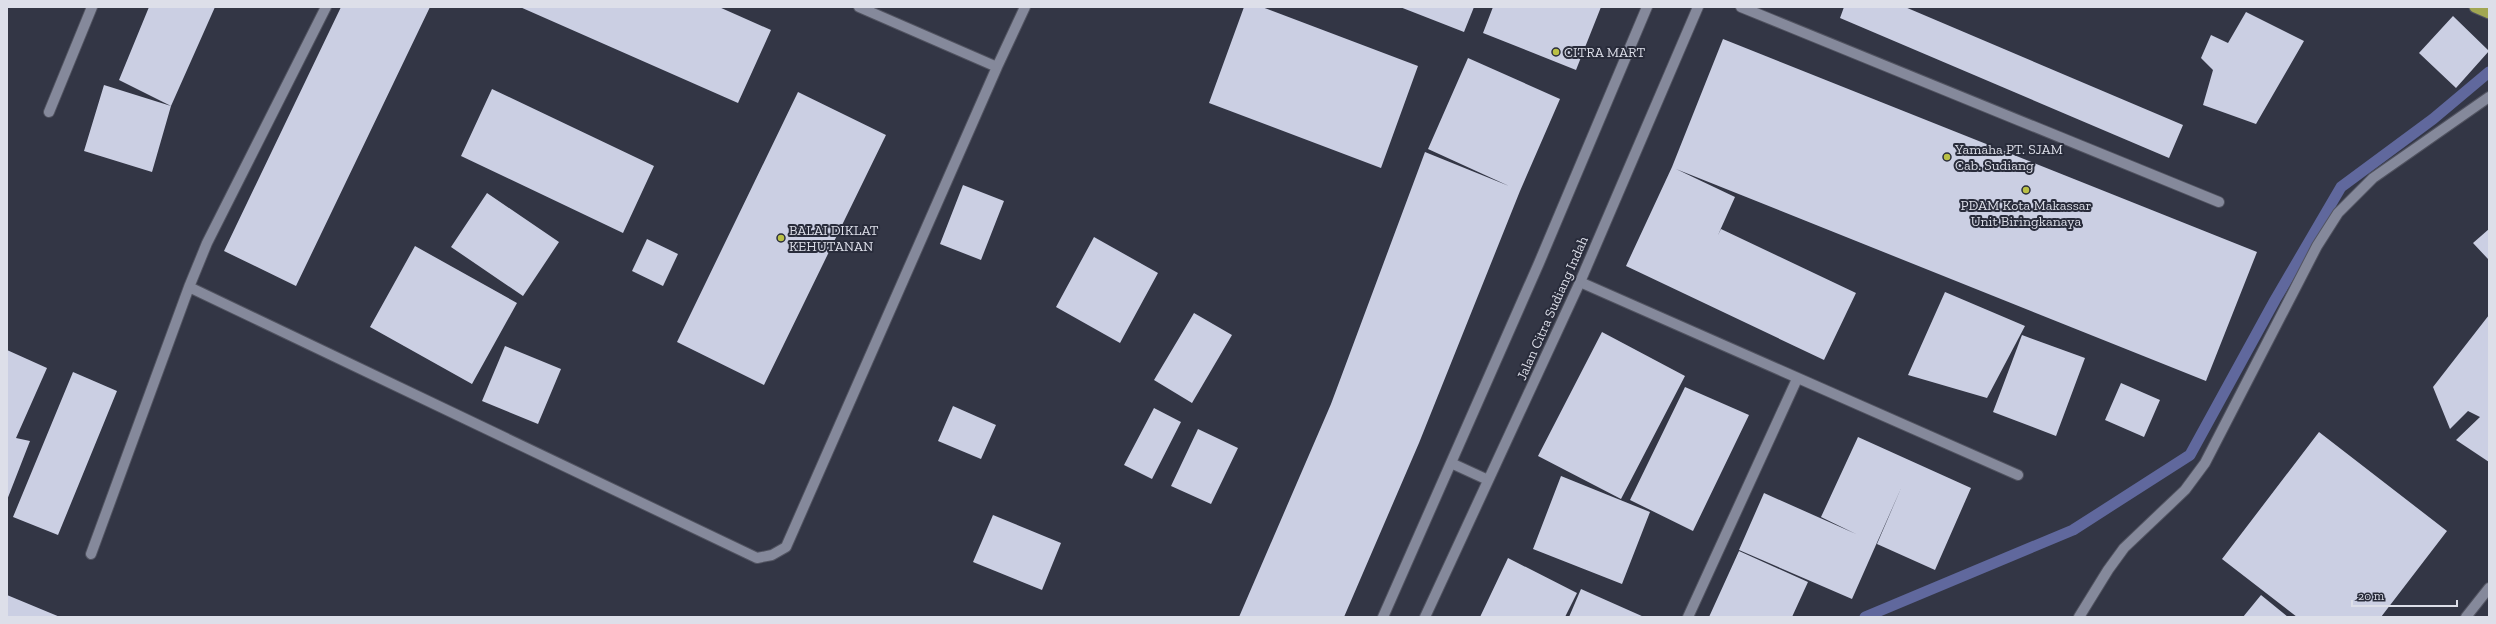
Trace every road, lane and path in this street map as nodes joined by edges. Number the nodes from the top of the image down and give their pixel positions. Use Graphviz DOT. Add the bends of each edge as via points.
graph roads {
  1 [pos="92,7"];
  2 [pos="326,7"];
  3 [pos="859,7"];
  4 [pos="1025,7"];
  5 [pos="1647,7"];
  6 [pos="1698,7"];
  7 [pos="1742,7"];
  8 [pos="2475,7"];
  9 [pos="2489,13"];
  10 [pos="997,67"];
  11 [pos="2489,97"];
  12 [pos="49,112"];
  13 [pos="2220,202"];
  14 [pos="1580,282"];
  15 [pos="189,287"];
  16 [pos="1797,379"];
  17 [pos="1451,462"];
  18 [pos="2018,475"];
  19 [pos="1488,480"];
  20 [pos="91,554"];
  21 [pos="2489,588"];
  22 [pos="1383,617"];
  23 [pos="1425,617"];
  24 [pos="1688,617"];
  25 [pos="2079,617"];
  26 [pos="2466,617"];
  1 -- 12 [label="street"];
  2 -- 15 [label="street" via="207,243"];
  3 -- 10 [label="street"];
  4 -- 10 [label="street"];
  5 -- 17 [label="street" via="1539,264"];
  6 -- 14 [label="street, Jalan Citra Sudiang Indah"];
  7 -- 13 [label="street"];
  8 -- 9 [label="highway"];
  10 -- 15 [label="street" via="786,546 772,555 758,558"];
  11 -- 25 [label="street" via="2373,178 2338,213 2317,246 2205,463 2185,490 2124,548"];
  14 -- 16 [label="street"];
  14 -- 19 [label="street, Jalan Citra Sudiang Indah"];
  15 -- 20 [label="street"];
  16 -- 18 [label="street"];
  16 -- 24 [label="street"];
  17 -- 19 [label="street"];
  17 -- 22 [label="street"];
  19 -- 23 [label="street, Jalan Citra Sudiang Indah"];
  21 -- 26 [label="street"];
}
